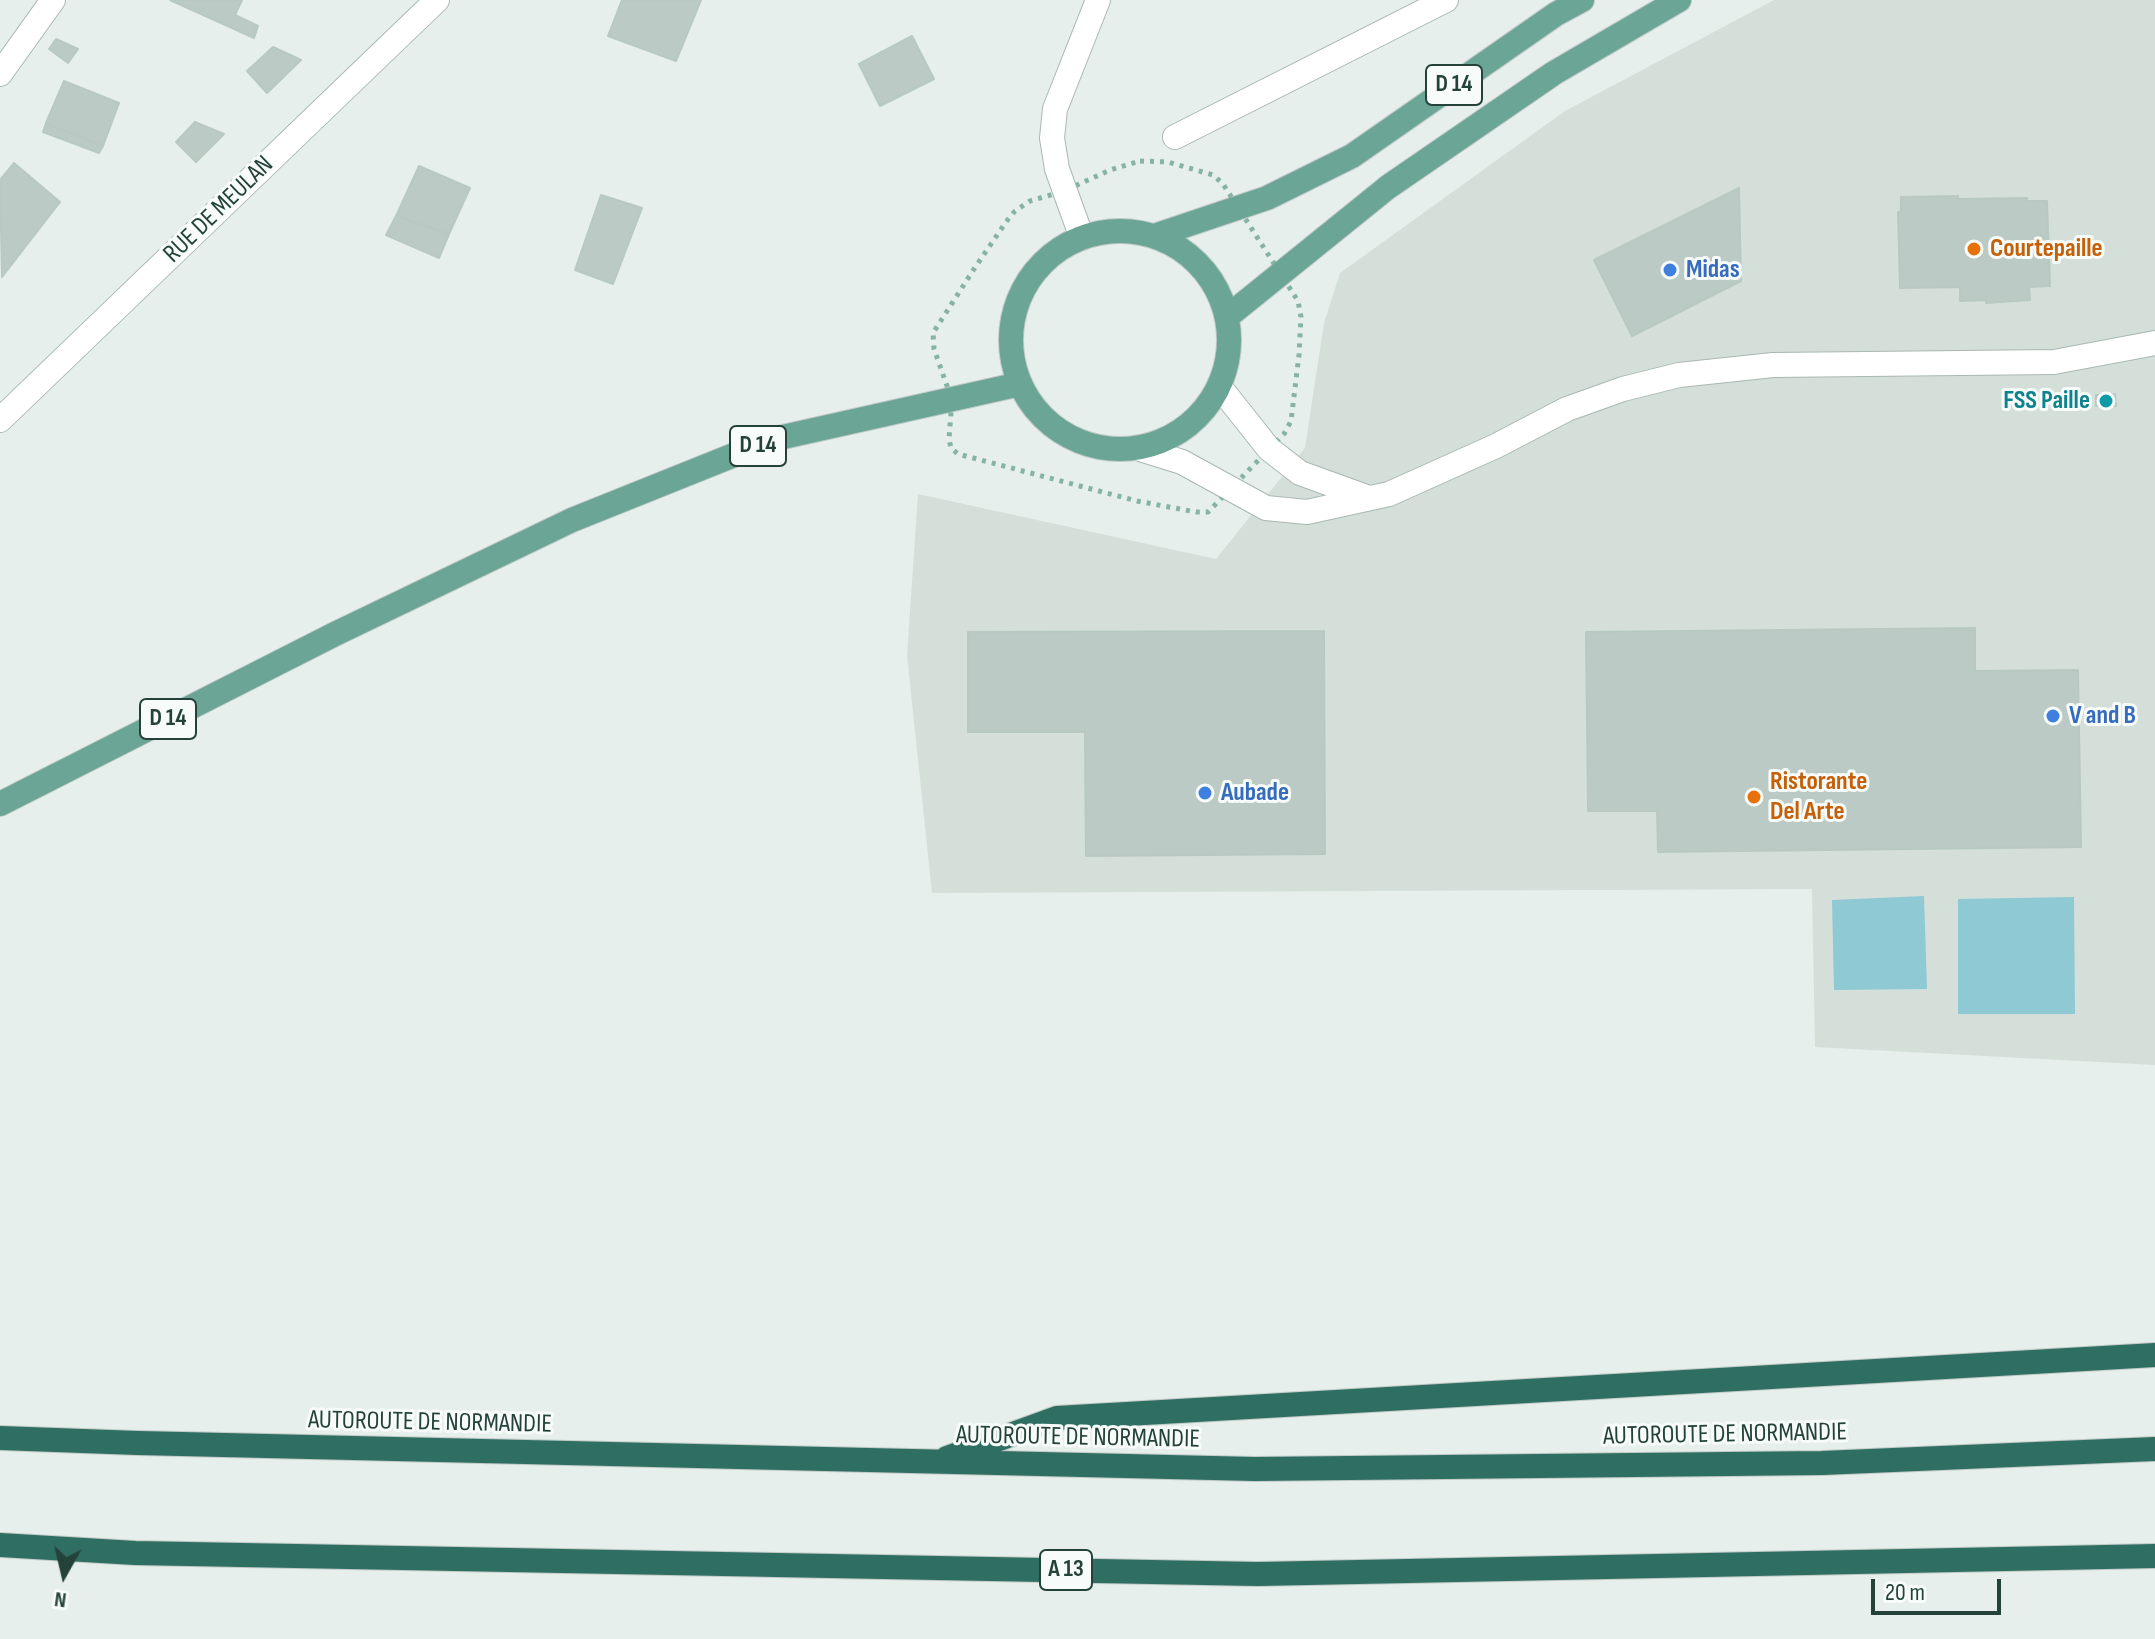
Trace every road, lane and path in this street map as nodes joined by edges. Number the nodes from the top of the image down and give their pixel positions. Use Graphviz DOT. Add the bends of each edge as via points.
graph roads {
  1 [pos="53,0"];
  2 [pos="437,0"];
  3 [pos="1098,0"];
  4 [pos="1446,0"];
  5 [pos="1582,0"];
  6 [pos="1679,0"];
  7 [pos="0,74"];
  8 [pos="1175,137"];
  9 [pos="1030,201"];
  10 [pos="1233,202"];
  11 [pos="1154,236"];
  12 [pos="1082,238"];
  13 [pos="1282,274"];
  14 [pos="1227,317"];
  15 [pos="2155,343"];
  16 [pos="934,349"];
  17 [pos="1020,384"];
  18 [pos="1219,386"];
  19 [pos="0,420"];
  20 [pos="1279,438"];
  21 [pos="949,439"];
  22 [pos="1137,448"];
  23 [pos="1371,499"];
  24 [pos="1217,501"];
  25 [pos="0,804"];
  26 [pos="2155,1346"];
  27 [pos="2155,1355"];
  28 [pos="2092,1358"];
  29 [pos="0,1438"];
  30 [pos="2155,1449"];
  31 [pos="933,1463"];
  32 [pos="0,1545"];
  33 [pos="2148,1559"];
  1 -- 7 [label="street"];
  2 -- 19 [label="street, RUE DE MEULAN"];
  3 -- 12 [label="street" via="1055,109 1052,138 1057,169"];
  4 -- 8 [label="street"];
  5 -- 10 [label="main road, D 14" via="1352,156 1267,198"];
  6 -- 13 [label="main road, D 14" via="1554,73 1388,187"];
  9 -- 16 [label="path" via="1006,222 946,311 933,333"];
  10 -- 11 [label="main road, D 14"];
  10 -- 13 [label="path"];
  11 -- 12 [label="main road" via="1117,231"];
  11 -- 14 [label="main road" via="1186,253 1205,271"];
  12 -- 17 [label="main road" via="1051,255 1027,281 1013,314 1011,338"];
  13 -- 14 [label="main road, D 14"];
  13 -- 20 [label="path" via="1301,317 1291,421"];
  14 -- 18 [label="main road" via="1229,352"];
  15 -- 23 [label="street" via="2054,362 1773,365 1679,375 1567,409"];
  17 -- 22 [label="main road" via="1039,414 1067,436 1101,448"];
  17 -- 25 [label="main road, D 14" via="774,439 572,520"];
  18 -- 22 [label="main road" via="1199,415 1171,437"];
  18 -- 23 [label="street" via="1269,449 1300,473"];
  21 -- 24 [label="path" via="958,454 1137,501 1196,512 1208,512"];
  22 -- 23 [label="street" via="1182,462 1266,508 1307,512"];
  26 -- 28 [label="highway"];
  27 -- 28 [label="highway"];
  28 -- 31 [label="highway" via="1057,1418"];
  29 -- 31 [label="highway, AUTOROUTE DE NORMANDIE"];
  30 -- 31 [label="highway, AUTOROUTE DE NORMANDIE" via="1727,1464 1255,1469"];
  32 -- 33 [label="highway, A 13" via="151,1553 1258,1574"];
}
